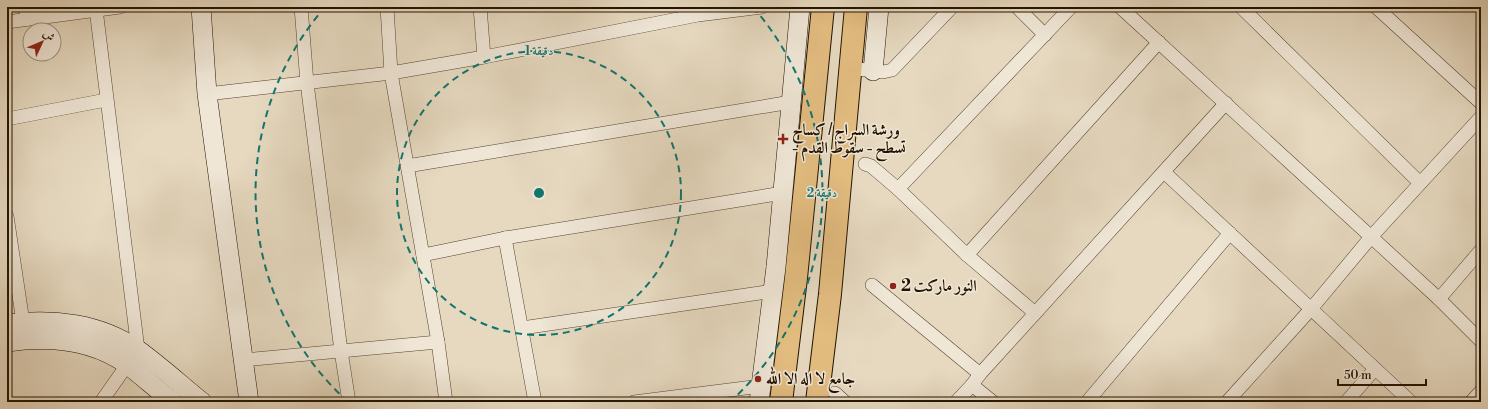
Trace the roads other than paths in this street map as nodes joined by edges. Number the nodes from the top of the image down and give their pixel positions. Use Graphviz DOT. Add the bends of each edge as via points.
graph roads {
  1 [pos="120,7"];
  2 [pos="201,7"];
  3 [pos="301,7"];
  4 [pos="388,7"];
  5 [pos="480,7"];
  6 [pos="762,7"];
  7 [pos="800,7"];
  8 [pos="823,7"];
  9 [pos="856,7"];
  10 [pos="879,7"];
  11 [pos="952,7"];
  12 [pos="1017,7"];
  13 [pos="1071,7"];
  14 [pos="1120,7"];
  15 [pos="1241,7"];
  16 [pos="1376,7"];
  17 [pos="96,9"];
  18 [pos="698,11"];
  19 [pos="27,13"];
  20 [pos="7,22"];
  21 [pos="1045,35"];
  22 [pos="1159,42"];
  23 [pos="484,57"];
  24 [pos="850,68"];
  25 [pos="873,71"];
  26 [pos="391,73"];
  27 [pos="306,83"];
  28 [pos="207,94"];
  29 [pos="106,100"];
  30 [pos="791,102"];
  31 [pos="1226,103"];
  32 [pos="1481,103"];
  33 [pos="1481,117"];
  34 [pos="7,119"];
  35 [pos="865,164"];
  36 [pos="407,166"];
  37 [pos="1164,172"];
  38 [pos="1420,183"];
  39 [pos="898,189"];
  40 [pos="783,193"];
  41 [pos="7,216"];
  42 [pos="1230,233"];
  43 [pos="1371,237"];
  44 [pos="505,238"];
  45 [pos="1481,250"];
  46 [pos="423,255"];
  47 [pos="966,255"];
  48 [pos="872,285"];
  49 [pos="773,291"];
  50 [pos="1439,299"];
  51 [pos="1311,309"];
  52 [pos="1035,313"];
  53 [pos="15,323"];
  54 [pos="522,328"];
  55 [pos="1481,341"];
  56 [pos="7,342"];
  57 [pos="438,342"];
  58 [pos="341,351"];
  59 [pos="132,357"];
  60 [pos="243,360"];
  61 [pos="1376,369"];
  62 [pos="980,374"];
  63 [pos="972,385"];
  64 [pos="1481,391"];
  65 [pos="760,394"];
  66 [pos="826,398"];
  67 [pos="101,402"];
  68 [pos="173,402"];
  69 [pos="202,402"];
  70 [pos="249,402"];
  71 [pos="349,402"];
  72 [pos="446,402"];
  73 [pos="535,402"];
  74 [pos="634,402"];
  75 [pos="780,402"];
  76 [pos="845,402"];
  77 [pos="956,402"];
  78 [pos="993,402"];
  79 [pos="1087,402"];
  80 [pos="1227,402"];
  81 [pos="1346,402"];
  82 [pos="1411,402"];
  83 [pos="1471,402"];
  1 -- 17 [label="street"];
  2 -- 28 [label="street"];
  3 -- 27 [label="street"];
  4 -- 26 [label="street"];
  5 -- 23 [label="street"];
  6 -- 18 [label="street"];
  7 -- 30 [label="street"];
  8 -- 75 [label="highway" via="796,278"];
  9 -- 24 [label="highway"];
  10 -- 25 [label="street"];
  11 -- 25 [label="street" via="895,68 888,72"];
  12 -- 21 [label="street"];
  13 -- 21 [label="street"];
  14 -- 22 [label="street"];
  15 -- 38 [label="street"];
  16 -- 32 [label="street"];
  17 -- 19 [label="street"];
  17 -- 29 [label="street"];
  18 -- 23 [label="street"];
  19 -- 20 [label="street"];
  21 -- 39 [label="street"];
  22 -- 31 [label="street"];
  22 -- 47 [label="street"];
  23 -- 26 [label="street"];
  24 -- 25 [label="street"];
  24 -- 66 [label="highway" via="830,294"];
  26 -- 27 [label="street"];
  26 -- 36 [label="street"];
  27 -- 28 [label="street"];
  27 -- 58 [label="street"];
  28 -- 60 [label="street"];
  29 -- 34 [label="street"];
  29 -- 59 [label="street"];
  30 -- 36 [label="street"];
  30 -- 40 [label="street"];
  31 -- 37 [label="street"];
  31 -- 43 [label="street"];
  33 -- 38 [label="street"];
  35 -- 39 [label="street" via="871,166"];
  36 -- 46 [label="street"];
  37 -- 42 [label="street"];
  37 -- 52 [label="street"];
  38 -- 43 [label="street"];
  39 -- 47 [label="street"];
  40 -- 44 [label="street"];
  40 -- 49 [label="street"];
  41 -- 53 [label="street"];
  42 -- 51 [label="street"];
  42 -- 79 [label="street"];
  43 -- 50 [label="street"];
  43 -- 51 [label="street"];
  44 -- 46 [label="street"];
  44 -- 54 [label="street"];
  45 -- 50 [label="street"];
  46 -- 57 [label="street"];
  47 -- 52 [label="street"];
  48 -- 62 [label="street"];
  49 -- 54 [label="street"];
  49 -- 65 [label="street"];
  50 -- 55 [label="street"];
  51 -- 61 [label="street"];
  51 -- 80 [label="street"];
  52 -- 62 [label="street"];
  53 -- 59 [label="street" via="40,321 74,324 107,334"];
  54 -- 73 [label="street"];
  56 -- 59 [label="street" via="52,339"];
  57 -- 58 [label="street"];
  57 -- 72 [label="street"];
  58 -- 60 [label="street"];
  58 -- 71 [label="street"];
  59 -- 67 [label="street"];
  59 -- 68 [label="street"];
  59 -- 69 [label="street"];
  60 -- 70 [label="street"];
  61 -- 81 [label="street"];
  61 -- 82 [label="street"];
  62 -- 63 [label="street"];
  63 -- 77 [label="street"];
  63 -- 78 [label="street"];
  64 -- 83 [label="street"];
  65 -- 74 [label="street"];
  66 -- 76 [label="street"];
}
